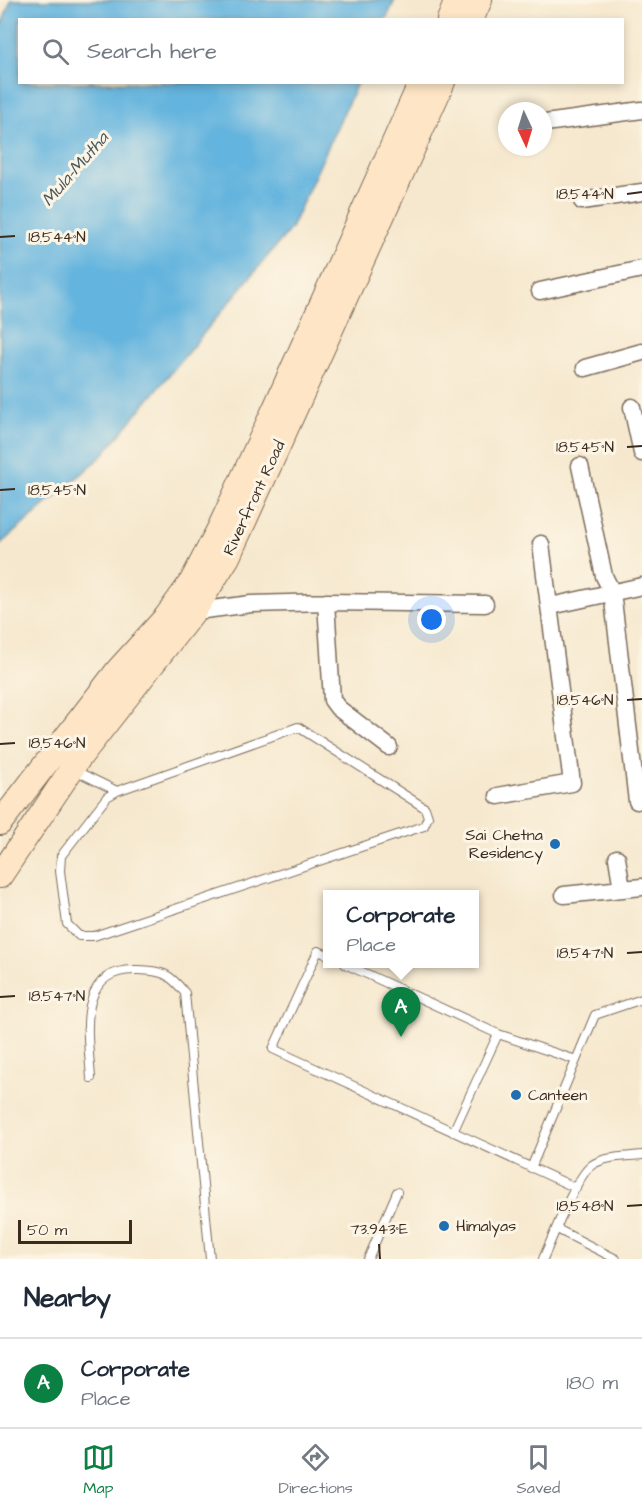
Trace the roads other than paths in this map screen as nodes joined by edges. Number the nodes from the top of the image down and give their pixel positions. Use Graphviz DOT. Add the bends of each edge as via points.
graph roads {
  1 [pos="474,11"];
  2 [pos="455,18"];
  3 [pos="420,84"];
  4 [pos="442,84"];
  5 [pos="642,110"];
  6 [pos="552,122"];
  7 [pos="642,192"];
  8 [pos="582,201"];
  9 [pos="642,269"];
  10 [pos="540,291"];
  11 [pos="642,352"];
  12 [pos="585,368"];
  13 [pos="632,407"];
  14 [pos="642,453"];
  15 [pos="580,466"];
  16 [pos="541,544"];
  17 [pos="642,586"];
  18 [pos="612,592"];
  19 [pos="326,602"];
  20 [pos="484,604"];
  21 [pos="551,606"];
  22 [pos="194,611"];
  23 [pos="166,617"];
  24 [pos="389,747"];
  25 [pos="72,769"];
  26 [pos="117,791"];
  27 [pos="498,796"];
  28 [pos="637,801"];
  29 [pos="0,823"];
  30 [pos="617,858"];
  31 [pos="0,876"];
  32 [pos="642,887"];
  33 [pos="622,889"];
  34 [pos="564,895"];
  35 [pos="323,953"];
  36 [pos="356,968"];
  37 [pos="642,999"];
  38 [pos="498,1034"];
  39 [pos="576,1060"];
  40 [pos="91,1078"];
  41 [pos="453,1132"];
  42 [pos="642,1155"];
  43 [pos="531,1168"];
  44 [pos="576,1188"];
  45 [pos="397,1192"];
  46 [pos="557,1229"];
  47 [pos="210,1259"];
  48 [pos="368,1259"];
  49 [pos="543,1259"];
  50 [pos="616,1259"];
  1 -- 2 [label="street"];
  3 -- 23 [label="street, Riverfront Road" via="219,529 192,581"];
  4 -- 22 [label="street, Riverfront Road" via="249,516"];
  5 -- 6 [label="street"];
  7 -- 8 [label="street"];
  9 -- 10 [label="street"];
  11 -- 12 [label="street"];
  13 -- 14 [label="street"];
  15 -- 18 [label="street" via="604,576"];
  16 -- 21 [label="street"];
  17 -- 18 [label="street"];
  18 -- 21 [label="street"];
  18 -- 28 [label="street"];
  19 -- 20 [label="street"];
  19 -- 22 [label="street" via="251,604"];
  19 -- 24 [label="street" via="332,700"];
  21 -- 27 [label="street" via="572,783"];
  22 -- 23 [label="street"];
  22 -- 25 [label="street, Riverfront Road"];
  23 -- 29 [label="street, Riverfront Road" via="118,670"];
  25 -- 26 [label="lane"];
  25 -- 31 [label="street, Riverfront Road"];
  26 -- 26 [label="lane" via="298,727 425,807 428,817 424,826 94,936 79,936 67,924 61,856 107,797"];
  30 -- 33 [label="street"];
  32 -- 33 [label="street"];
  33 -- 34 [label="street"];
  35 -- 41 [label="lane" via="318,951 273,1049"];
  36 -- 38 [label="lane"];
  37 -- 39 [label="lane" via="595,1015"];
  38 -- 39 [label="lane"];
  38 -- 41 [label="lane"];
  39 -- 43 [label="lane"];
  40 -- 47 [label="lane" via="87,1014 95,989 107,974 128,969 171,975 185,993"];
  41 -- 43 [label="lane"];
  42 -- 44 [label="lane" via="592,1165"];
  43 -- 44 [label="lane"];
  44 -- 46 [label="lane"];
  45 -- 48 [label="lane"];
  46 -- 49 [label="lane"];
  46 -- 50 [label="lane"];
}
